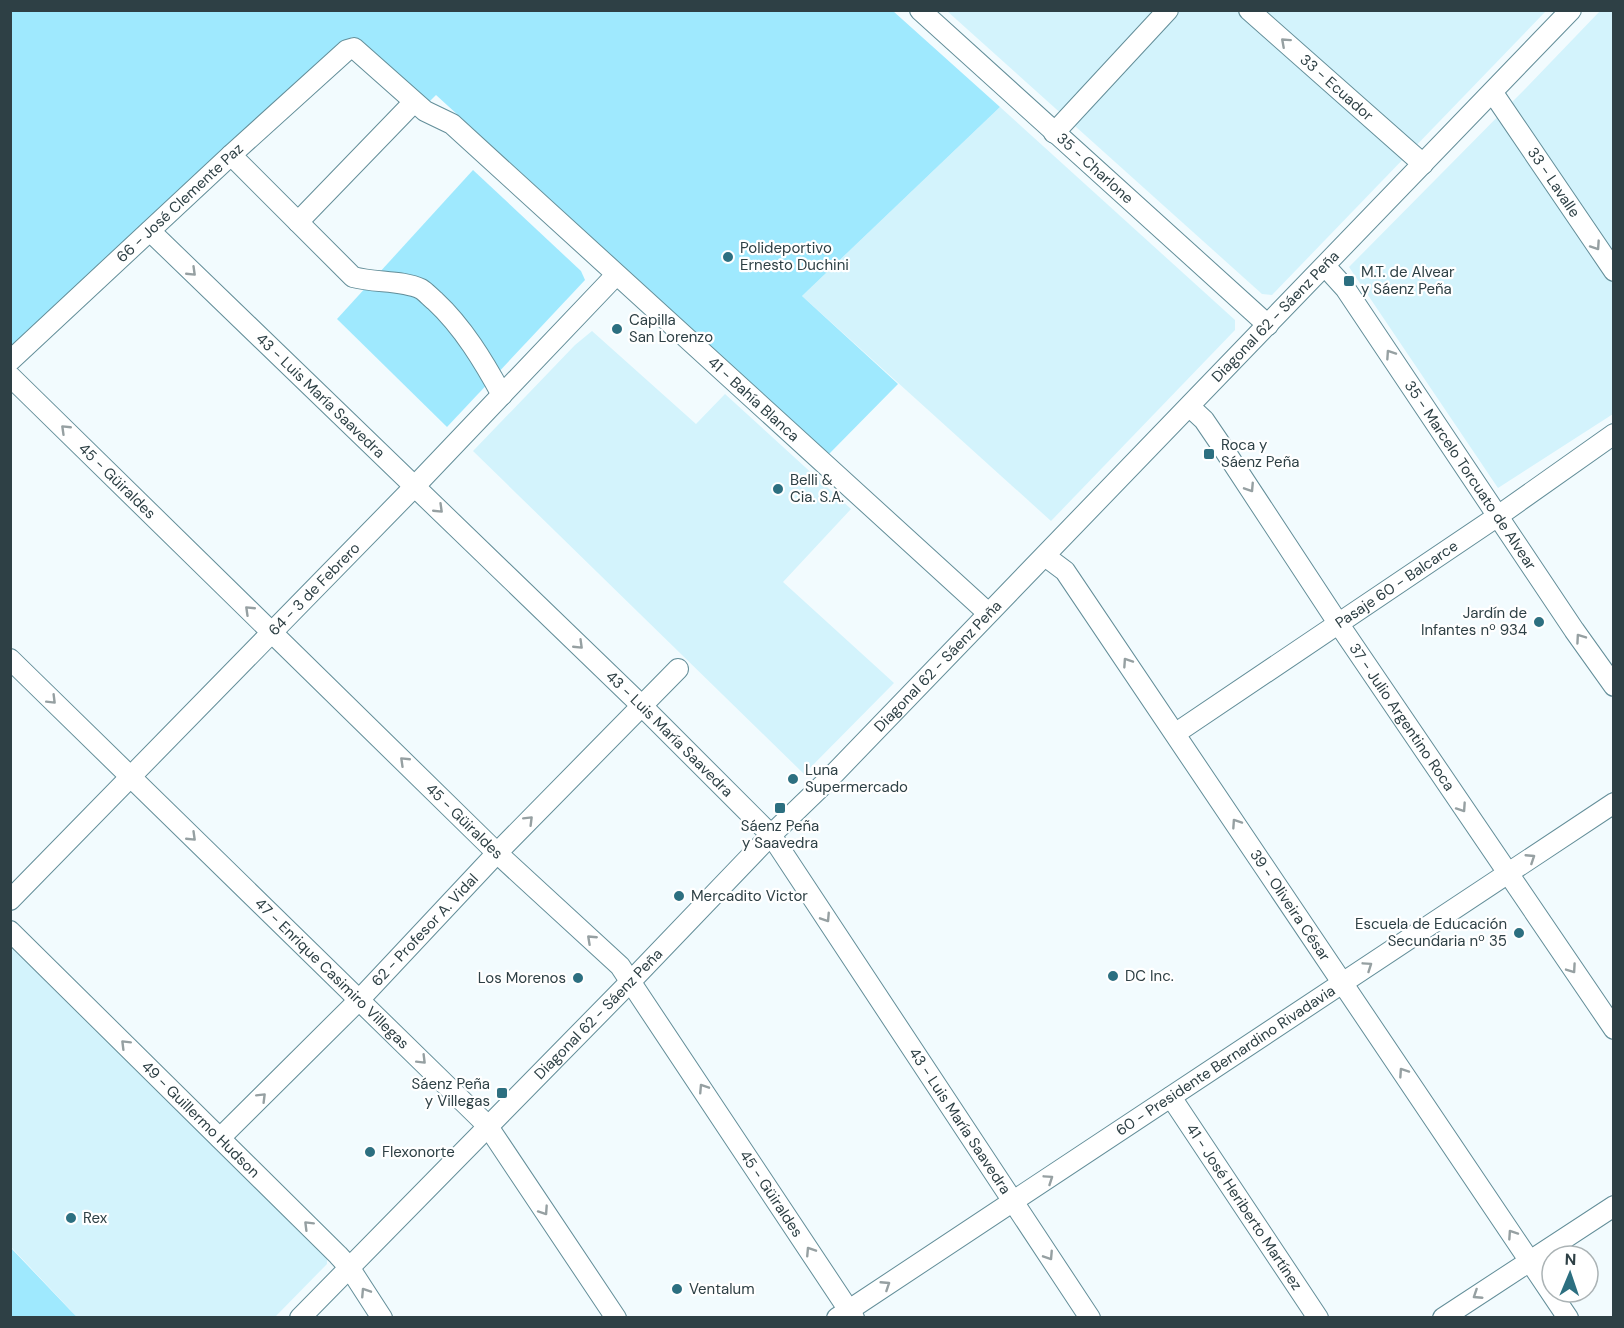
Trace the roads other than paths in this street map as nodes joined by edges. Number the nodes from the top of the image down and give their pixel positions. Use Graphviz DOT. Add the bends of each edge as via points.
graph roads {
  1 [pos="920,10"];
  2 [pos="1168,10"];
  3 [pos="1249,10"];
  4 [pos="1571,10"];
  5 [pos="354,48"];
  6 [pos="1493,93"];
  7 [pos="414,102"];
  8 [pos="1054,133"];
  9 [pos="231,155"];
  10 [pos="1423,164"];
  11 [pos="298,222"];
  12 [pos="150,231"];
  13 [pos="1324,266"];
  14 [pos="1614,272"];
  15 [pos="616,275"];
  16 [pos="1268,325"];
  17 [pos="10,361"];
  18 [pos="10,376"];
  19 [pos="502,395"];
  20 [pos="1190,408"];
  21 [pos="1614,434"];
  22 [pos="415,486"];
  23 [pos="1498,516"];
  24 [pos="1045,556"];
  25 [pos="988,614"];
  26 [pos="1338,623"];
  27 [pos="272,632"];
  28 [pos="10,659"];
  29 [pos="678,669"];
  30 [pos="1614,686"];
  31 [pos="642,706"];
  32 [pos="1176,733"];
  33 [pos="130,777"];
  34 [pos="1614,803"];
  35 [pos="771,834"];
  36 [pos="497,853"];
  37 [pos="1506,873"];
  38 [pos="10,900"];
  39 [pos="10,931"];
  40 [pos="632,980"];
  41 [pos="1343,982"];
  42 [pos="360,999"];
  43 [pos="1614,1029"];
  44 [pos="1171,1097"];
  45 [pos="488,1125"];
  46 [pos="220,1138"];
  47 [pos="1014,1202"];
  48 [pos="1614,1206"];
  49 [pos="1530,1260"];
  50 [pos="349,1267"];
  51 [pos="847,1315"];
  52 [pos="300,1317"];
  53 [pos="382,1317"];
  54 [pos="616,1317"];
  55 [pos="1090,1317"];
  56 [pos="1318,1317"];
  57 [pos="1443,1317"];
  58 [pos="1568,1317"];
  1 -- 8 [label="street, 35 - Charlone"];
  2 -- 8 [label="street"];
  10 -- 3 [label="street, 33 - Ecuador, one-way"];
  4 -- 6 [label="street, Diagonal 62 - Sáenz Peña"];
  5 -- 7 [label="street, 41 - Bahía Blanca"];
  5 -- 9 [label="street, 66 - José Clemente Paz" via="347,50"];
  6 -- 10 [label="street, Diagonal 62 - Sáenz Peña"];
  6 -- 14 [label="street, 33 - Lavalle, one-way"];
  7 -- 11 [label="street"];
  7 -- 15 [label="street, 41 - Bahía Blanca" via="452,124"];
  8 -- 16 [label="street, 35 - Charlone"];
  9 -- 11 [label="street"];
  9 -- 12 [label="street, 66 - José Clemente Paz"];
  10 -- 13 [label="street, Diagonal 62 - Sáenz Peña"];
  11 -- 19 [label="street" via="353,277 422,290 450,315"];
  12 -- 17 [label="street, 66 - José Clemente Paz"];
  12 -- 22 [label="street, 43 - Luis María Saavedra, one-way"];
  13 -- 16 [label="street, Diagonal 62 - Sáenz Peña"];
  23 -- 13 [label="street, 35 - Marcelo Torcuato de Alvear, one-way" via="1345,288"];
  15 -- 19 [label="street, 64 - 3 de Febrero"];
  15 -- 25 [label="street, 41 - Bahía Blanca"];
  16 -- 20 [label="street, Diagonal 62 - Sáenz Peña"];
  27 -- 18 [label="street, 45 - Güiraldes, one-way"];
  19 -- 22 [label="street, 64 - 3 de Febrero"];
  20 -- 24 [label="street, Diagonal 62 - Sáenz Peña"];
  20 -- 26 [label="street, 37 - Julio Argentino Roca, one-way" via="1216,436"];
  21 -- 23 [label="street, Pasaje 60 - Balcarce"];
  22 -- 27 [label="street, 64 - 3 de Febrero"];
  22 -- 31 [label="street, 43 - Luis María Saavedra, one-way"];
  23 -- 26 [label="street, Pasaje 60 - Balcarce"];
  30 -- 23 [label="street, 35 - Marcelo Torcuato de Alvear, one-way"];
  24 -- 25 [label="street, Diagonal 62 - Sáenz Peña"];
  32 -- 24 [label="street, 39 - Oliveira César, one-way" via="1065,572"];
  25 -- 35 [label="street, Diagonal 62 - Sáenz Peña"];
  26 -- 32 [label="street, Pasaje 60 - Balcarce"];
  26 -- 37 [label="street, 37 - Julio Argentino Roca, one-way"];
  27 -- 33 [label="street, 64 - 3 de Febrero"];
  36 -- 27 [label="street, 45 - Güiraldes, one-way"];
  28 -- 33 [label="street, 47 - Enrique Casimiro Villegas, one-way"];
  29 -- 31 [label="street, 62 - Profesor A. Vidal"];
  31 -- 35 [label="street, 43 - Luis María Saavedra"];
  36 -- 31 [label="street, 62 - Profesor A. Vidal, one-way"];
  41 -- 32 [label="street, 39 - Oliveira César, one-way"];
  33 -- 38 [label="street, 64 - 3 de Febrero"];
  33 -- 42 [label="street, 47 - Enrique Casimiro Villegas, one-way"];
  37 -- 34 [label="street, 60 - Presidente Bernardino Rivadavia, one-way"];
  35 -- 40 [label="street, Diagonal 62 - Sáenz Peña"];
  35 -- 47 [label="street, 43 - Luis María Saavedra, one-way"];
  40 -- 36 [label="street, 45 - Güiraldes, one-way"];
  36 -- 42 [label="street, 62 - Profesor A. Vidal"];
  41 -- 37 [label="street, 60 - Presidente Bernardino Rivadavia, one-way"];
  37 -- 43 [label="street, 37 - Julio Argentino Roca, one-way"];
  46 -- 39 [label="street, 49 - Guillermo Hudson, one-way"];
  40 -- 45 [label="street, Diagonal 62 - Sáenz Peña"];
  51 -- 40 [label="street, 45 - Güiraldes, one-way"];
  41 -- 44 [label="street, 60 - Presidente Bernardino Rivadavia"];
  49 -- 41 [label="street, 39 - Oliveira César, one-way"];
  42 -- 45 [label="street, 47 - Enrique Casimiro Villegas, one-way"];
  46 -- 42 [label="street, 62 - Profesor A. Vidal, one-way"];
  47 -- 44 [label="street, 60 - Presidente Bernardino Rivadavia, one-way"];
  44 -- 56 [label="street, 41 - José Heriberto Martínez"];
  45 -- 50 [label="street, Diagonal 62 - Sáenz Peña"];
  45 -- 54 [label="street, 47 - Enrique Casimiro Villegas, one-way"];
  50 -- 46 [label="street, 49 - Guillermo Hudson, one-way"];
  51 -- 47 [label="street, 60 - Presidente Bernardino Rivadavia, one-way"];
  47 -- 55 [label="street, 43 - Luis María Saavedra, one-way"];
  48 -- 49 [label="street"];
  49 -- 57 [label="street, one-way"];
  49 -- 58 [label="street, 39 - Oliveira César"];
  50 -- 52 [label="street, Diagonal 62 - Sáenz Peña"];
  53 -- 50 [label="street, 49 - Guillermo Hudson, one-way"];
}
